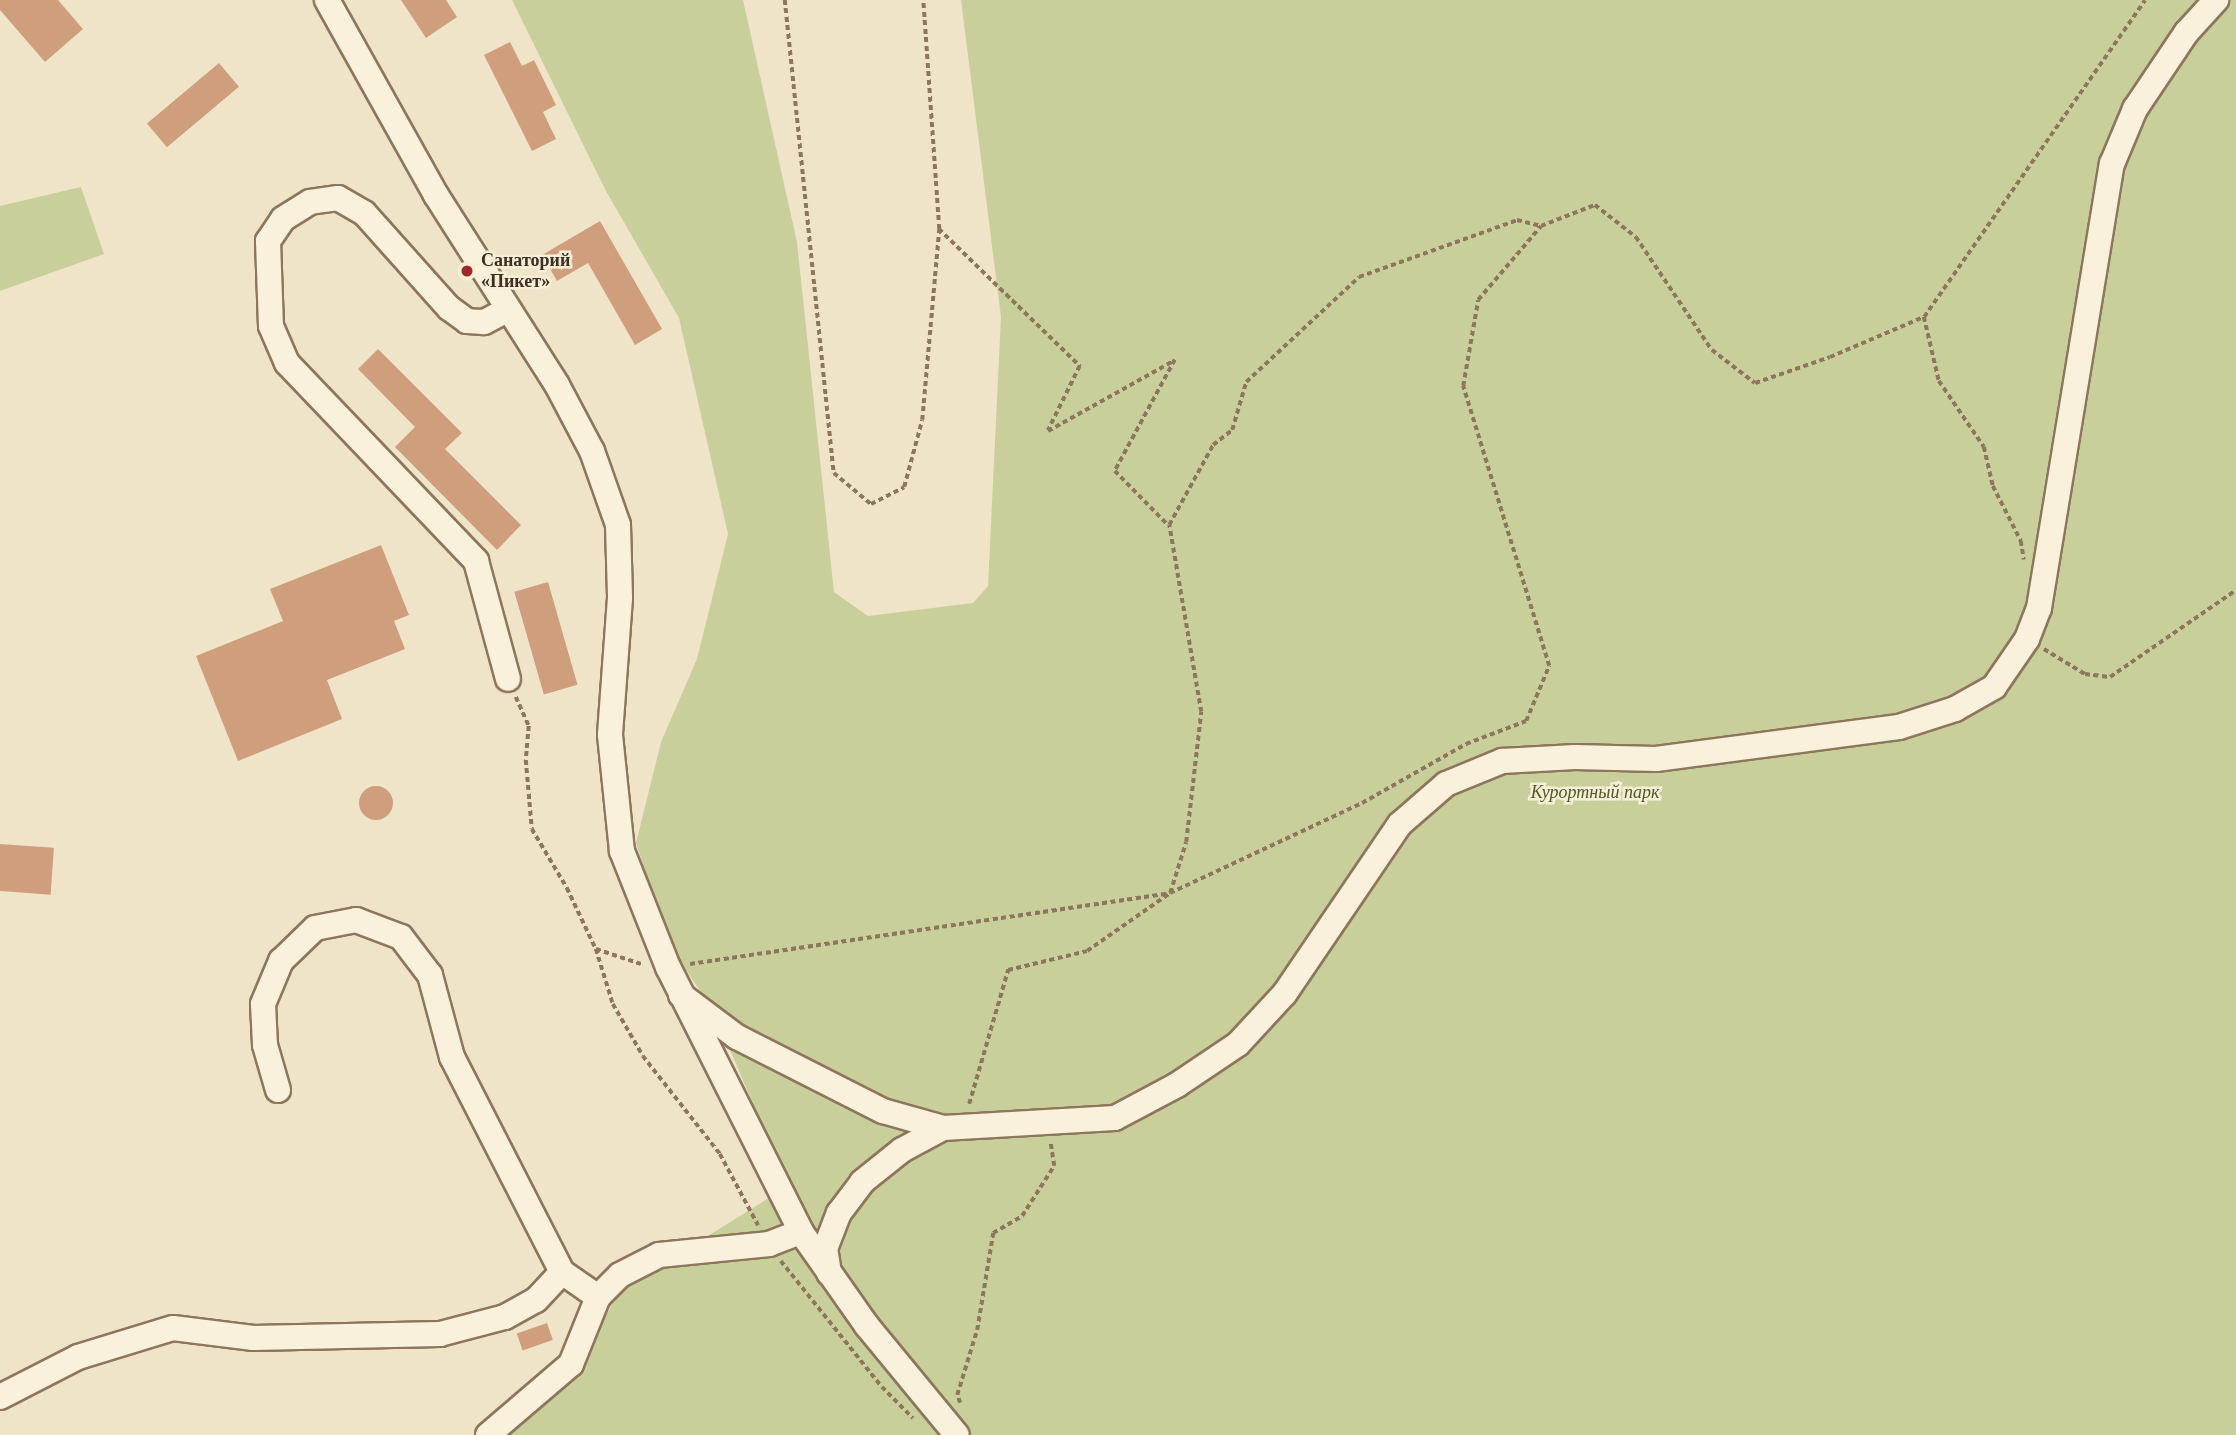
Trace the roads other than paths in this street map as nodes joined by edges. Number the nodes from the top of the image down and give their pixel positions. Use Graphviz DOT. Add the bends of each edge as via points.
graph roads {
  1 [pos="327,0"];
  2 [pos="2216,0"];
  3 [pos="507,310"];
  4 [pos="508,679"];
  5 [pos="681,995"];
  6 [pos="278,1090"];
  7 [pos="952,1128"];
  8 [pos="801,1232"];
  9 [pos="562,1272"];
  10 [pos="829,1274"];
  11 [pos="598,1297"];
  12 [pos="0,1397"];
  13 [pos="488,1435"];
  14 [pos="957,1435"];
  1 -- 3 [label="street" via="436,195"];
  2 -- 7 [label="street" via="2186,33 2135,108 2112,164 2039,608 2027,639 1994,687 1955,709 1899,727 1656,759 1502,761 1446,784 1400,824 1285,993 1238,1044 1177,1085 1115,1118"];
  3 -- 4 [label="street" via="484,322 467,321 449,308 364,213 338,198 310,202 283,219 268,240 271,326 287,363 477,561"];
  3 -- 5 [label="street" via="556,385 592,452 618,525 620,598 610,735 622,851"];
  5 -- 7 [label="street" via="737,1037 809,1076 883,1111"];
  5 -- 8 [label="street"];
  6 -- 9 [label="street" via="265,1045 263,1004 281,961 315,928 356,920 401,937 430,975 452,1057"];
  7 -- 10 [label="street" via="902,1150 862,1182 839,1213 825,1249"];
  8 -- 10 [label="street"];
  8 -- 11 [label="street" via="769,1244 659,1255 620,1275"];
  9 -- 11 [label="street"];
  9 -- 12 [label="street" via="536,1300 505,1317 440,1334 253,1338 173,1328 78,1357"];
  10 -- 14 [label="street"];
  11 -- 13 [label="street" via="571,1364"];
}
